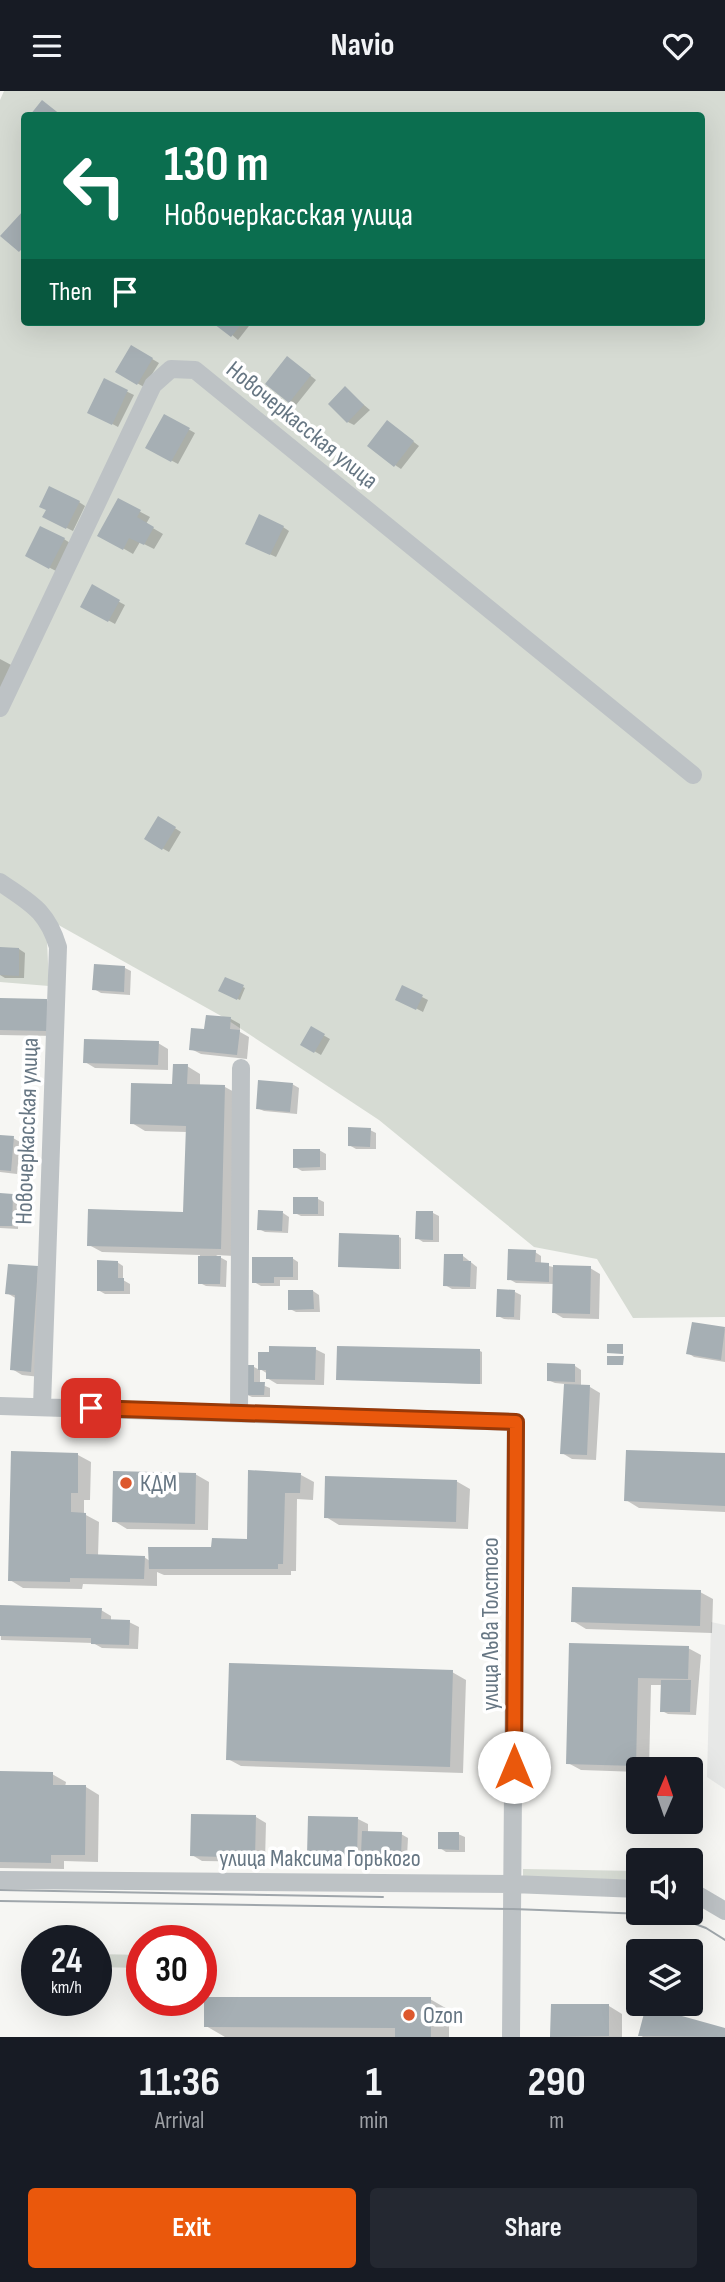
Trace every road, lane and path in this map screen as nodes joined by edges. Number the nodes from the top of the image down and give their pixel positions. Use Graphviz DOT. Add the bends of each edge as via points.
graph roads {
  1 [pos="0,708"];
  2 [pos="693,775"];
  3 [pos="0,882"];
  4 [pos="241,1068"];
  5 [pos="0,1406"];
  6 [pos="42,1406"];
  7 [pos="239,1413"];
  8 [pos="0,1880"];
  9 [pos="512,1884"];
  10 [pos="626,1888"];
  11 [pos="703,1898"];
  12 [pos="725,1911"];
  13 [pos="511,2037"];
  1 -- 2 [label="street, Новочеркасская улица" via="153,385 171,369 195,370"];
  3 -- 6 [label="street, Новочеркасская улица" via="40,910 58,947"];
  4 -- 7 [label="street"];
  5 -- 6 [label="street"];
  6 -- 7 [label="street"];
  7 -- 9 [label="street, улица Льва Толстого" via="516,1422"];
  8 -- 9 [label="street, улица Максима Горького"];
  9 -- 10 [label="street, улица Максима Горького"];
  9 -- 13 [label="street, улица Льва Толстого"];
  11 -- 12 [label="street"];
}
